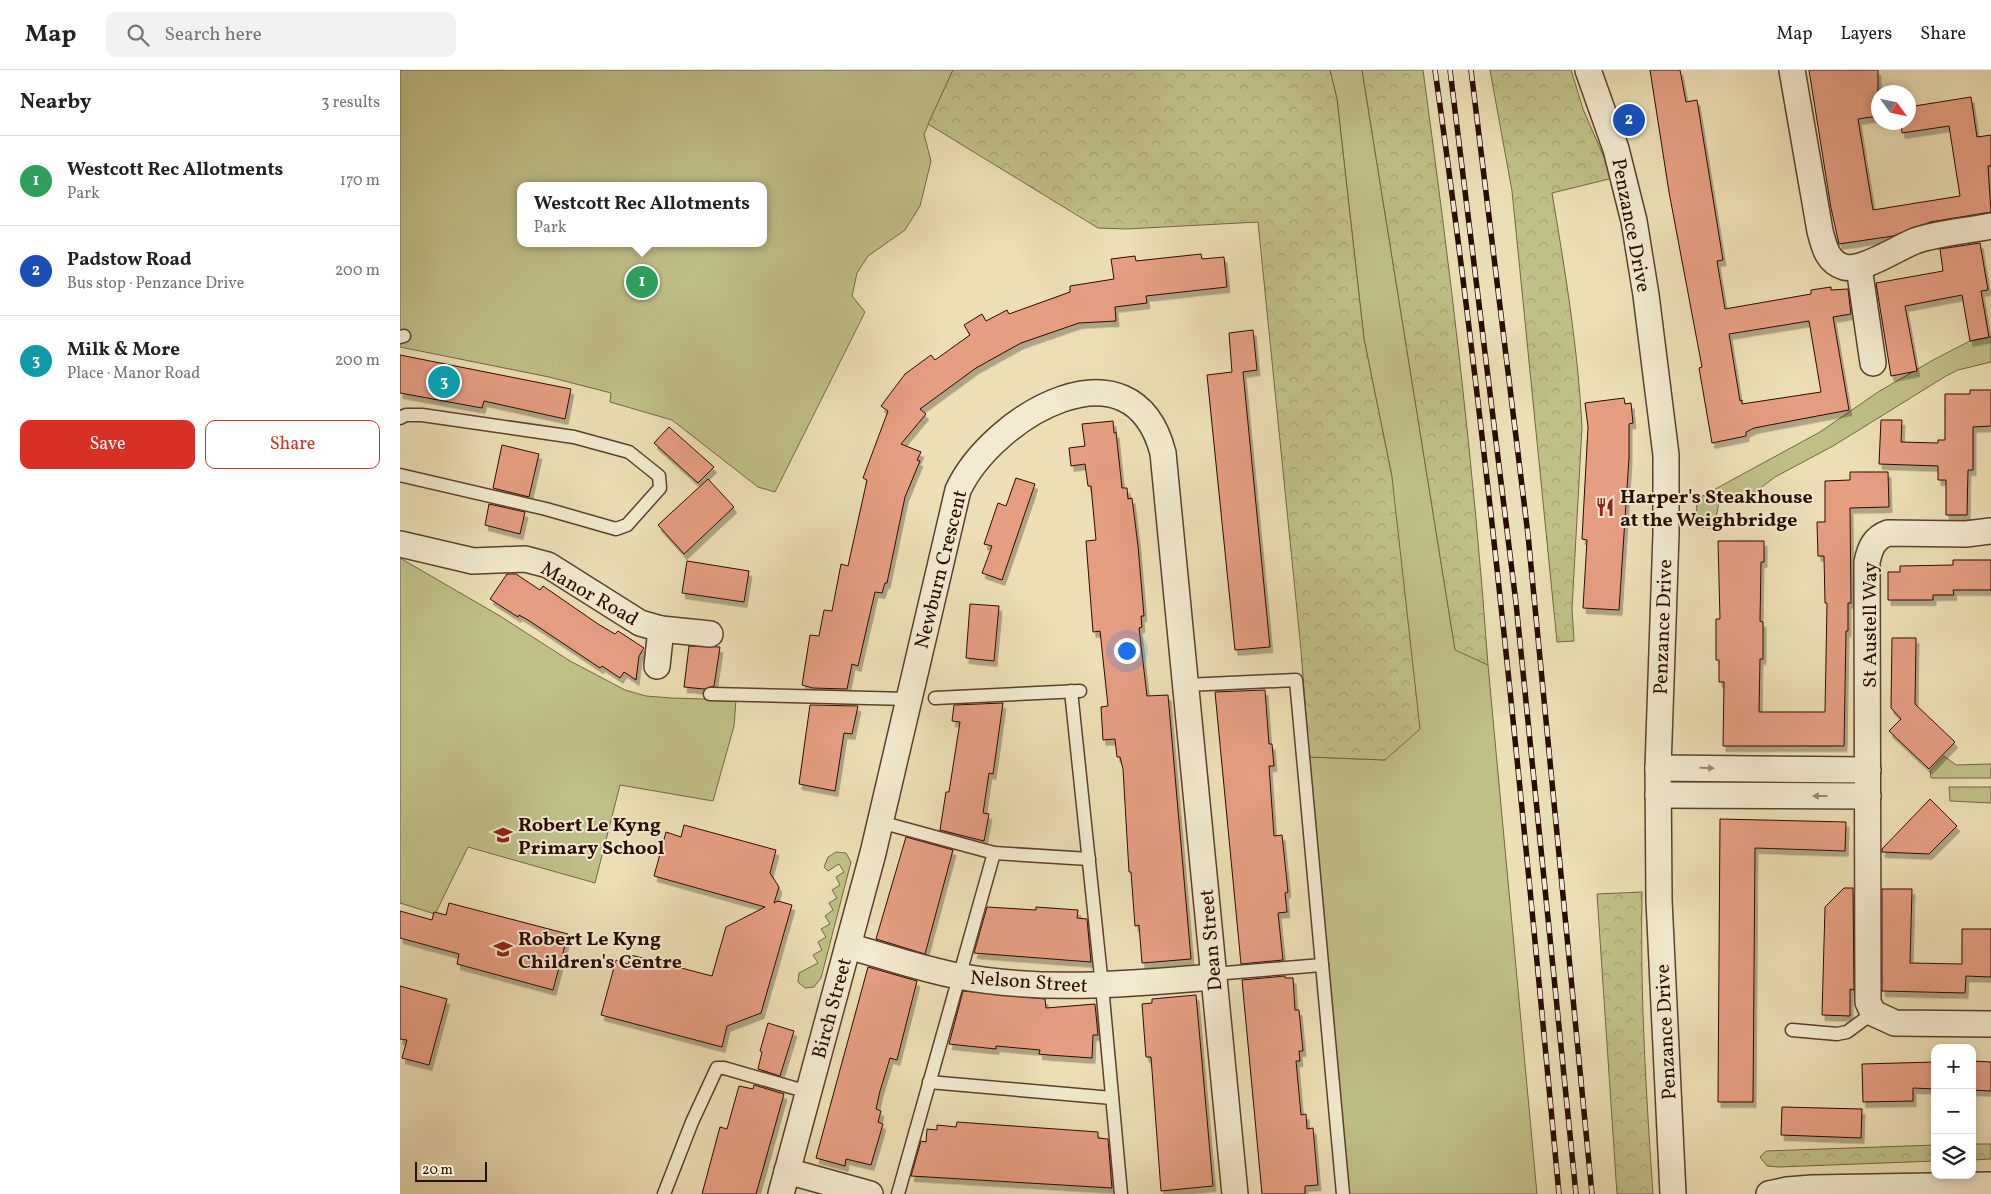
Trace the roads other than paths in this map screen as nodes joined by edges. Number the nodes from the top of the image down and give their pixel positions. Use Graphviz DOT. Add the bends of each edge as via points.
graph roads {
  1 [pos="1588,70"];
  2 [pos="1792,70"];
  3 [pos="1991,226"];
  4 [pos="1859,267"];
  5 [pos="1873,363"];
  6 [pos="400,418"];
  7 [pos="400,475"];
  8 [pos="1991,531"];
  9 [pos="400,544"];
  10 [pos="662,629"];
  11 [pos="710,634"];
  12 [pos="656,666"];
  13 [pos="1186,685"];
  14 [pos="710,694"];
  15 [pos="935,698"];
  16 [pos="908,699"];
  17 [pos="1658,768"];
  18 [pos="1868,770"];
  19 [pos="1658,795"];
  20 [pos="1868,796"];
  21 [pos="880,822"];
  22 [pos="994,853"];
  23 [pos="1089,859"];
  24 [pos="848,946"];
  25 [pos="1322,965"];
  26 [pos="958,976"];
  27 [pos="1213,976"];
  28 [pos="1102,986"];
  29 [pos="1874,1013"];
  30 [pos="1991,1024"];
  31 [pos="1792,1030"];
  32 [pos="928,1082"];
  33 [pos="808,1092"];
  34 [pos="1112,1098"];
  35 [pos="784,1182"];
  36 [pos="1991,1185"];
  37 [pos="1812,1191"];
  38 [pos="664,1194"];
  39 [pos="870,1194"];
  40 [pos="898,1194"];
  41 [pos="1121,1194"];
  42 [pos="1235,1194"];
  43 [pos="1343,1194"];
  44 [pos="1673,1194"];
  45 [pos="1769,1194"];
  1 -- 17 [label="street, Penzance Drive" via="1616,149 1634,221 1666,455"];
  2 -- 4 [label="street" via="1825,251 1834,263 1845,268"];
  3 -- 4 [label="street" via="1917,240"];
  4 -- 5 [label="street"];
  6 -- 7 [label="lane" via="422,415 574,437 629,452 659,476 660,488 628,525 616,529"];
  8 -- 18 [label="street, St Austell Way" via="1966,534 1888,533 1879,537 1872,546 1868,562"];
  9 -- 10 [label="street, Manor Road" via="473,561 525,559 548,565 640,623"];
  10 -- 11 [label="street, Manor Road"];
  10 -- 12 [label="street, Manor Road"];
  13 -- 16 [label="street, Newburn Crescent" via="1168,493 1158,435 1133,403 1094,393 1053,402 1019,419 985,449 963,479 953,506"];
  13 -- 25 [label="lane" via="1296,680"];
  13 -- 27 [label="street, Dean Street"];
  14 -- 16 [label="lane"];
  15 -- 23 [label="lane" via="1076,691"];
  16 -- 21 [label="street, Newburn Crescent"];
  17 -- 18 [label="street, one-way"];
  17 -- 19 [label="street, Penzance Drive"];
  18 -- 20 [label="street, St Austell Way"];
  20 -- 19 [label="street, one-way"];
  19 -- 44 [label="street, Penzance Drive" via="1659,900"];
  20 -- 29 [label="street, St Austell Way" via="1868,1002"];
  21 -- 22 [label="lane"];
  21 -- 24 [label="street, Birch Street"];
  22 -- 23 [label="lane"];
  22 -- 26 [label="lane"];
  23 -- 28 [label="lane"];
  24 -- 26 [label="street, Nelson Street"];
  24 -- 33 [label="street, Birch Street"];
  25 -- 27 [label="lane"];
  25 -- 43 [label="lane"];
  26 -- 28 [label="street, Nelson Street"];
  26 -- 32 [label="lane"];
  27 -- 28 [label="street, Nelson Street"];
  27 -- 42 [label="street, Dean Street"];
  28 -- 34 [label="lane"];
  29 -- 30 [label="street" via="1895,1023"];
  29 -- 31 [label="lane" via="1847,1032"];
  32 -- 34 [label="lane"];
  32 -- 40 [label="lane"];
  33 -- 35 [label="street, Birch Street"];
  33 -- 38 [label="lane" via="717,1068"];
  34 -- 41 [label="lane"];
  35 -- 39 [label="street"];
  36 -- 37 [label="street"];
  37 -- 45 [label="street" via="1787,1190"];
}
